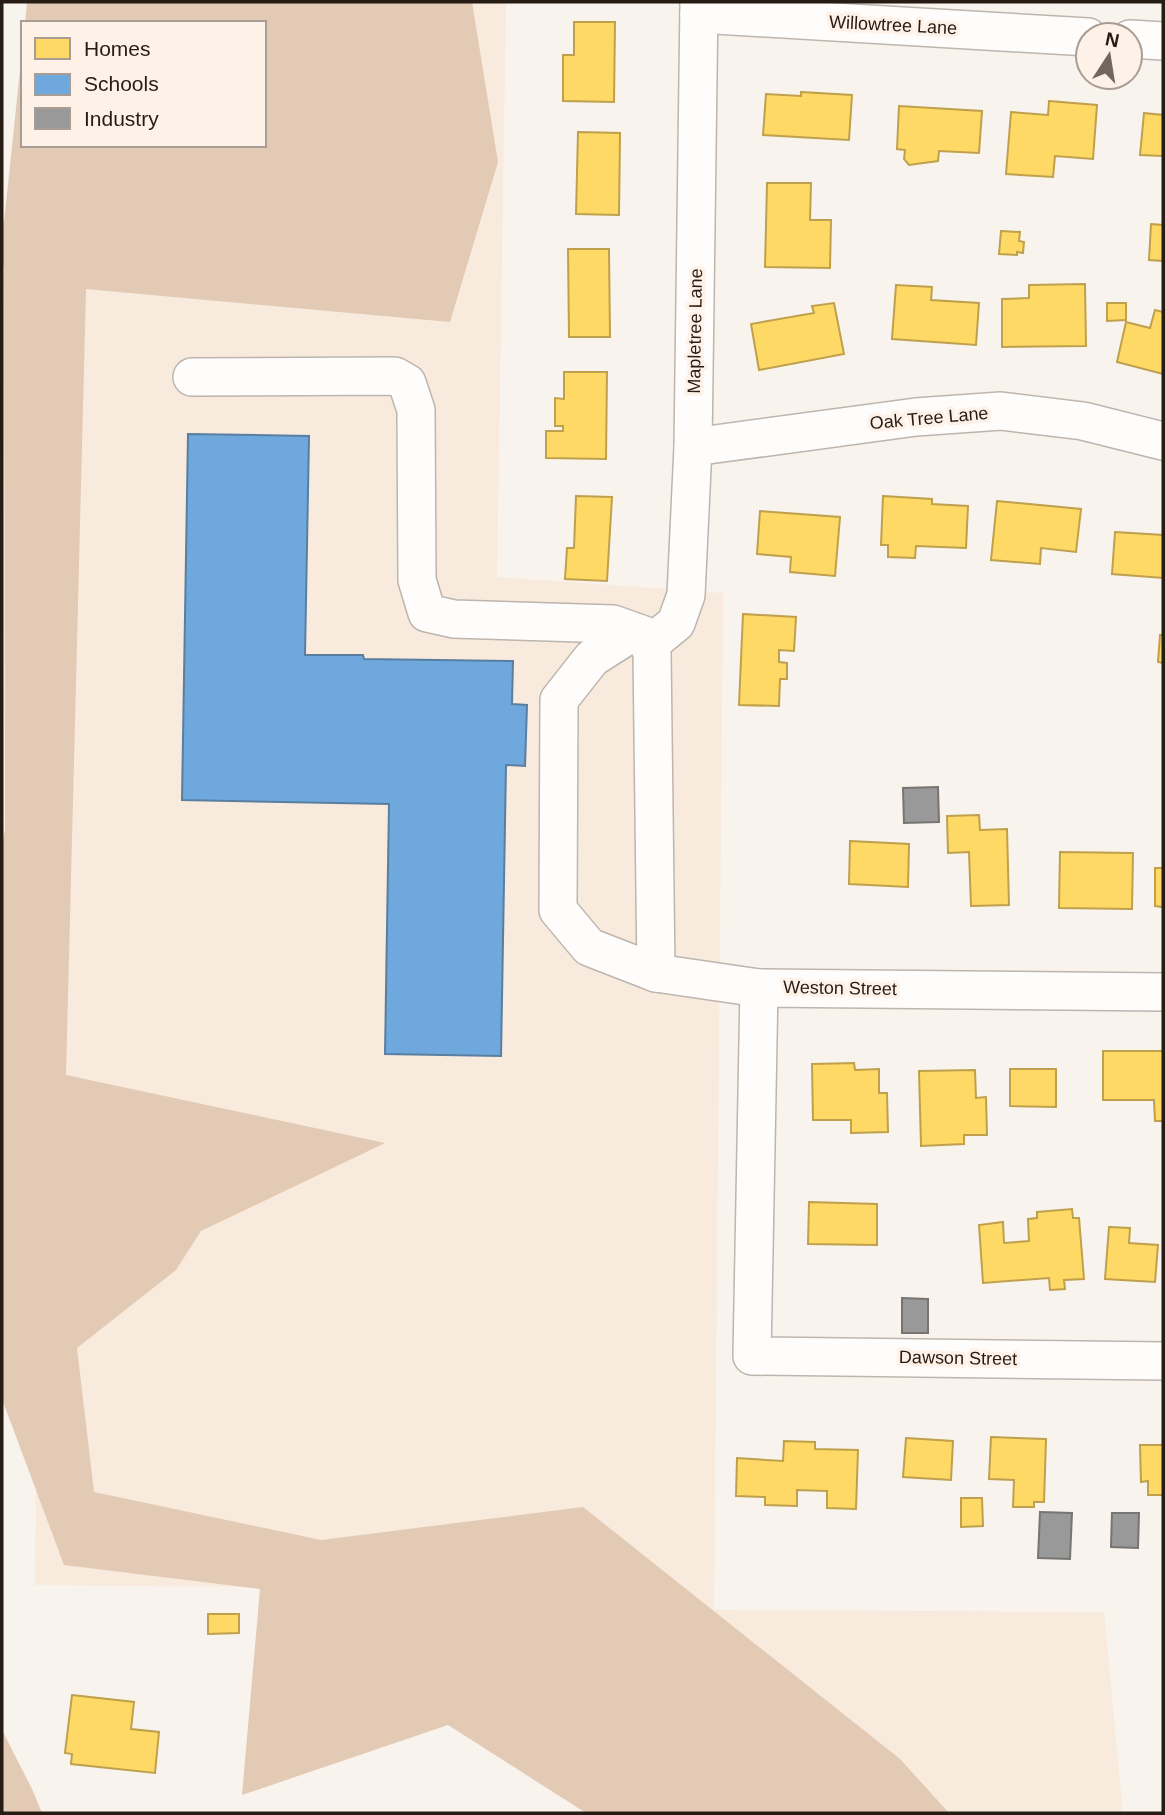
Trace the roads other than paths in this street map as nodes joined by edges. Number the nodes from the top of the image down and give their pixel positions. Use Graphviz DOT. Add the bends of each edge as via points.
graph roads {
  1 [pos="699,8"];
  2 [pos="1074,36"];
  3 [pos="1144,40"];
  4 [pos="1163,41"];
  5 [pos="192,377"];
  6 [pos="1163,441"];
  7 [pos="693,447"];
  8 [pos="641,638"];
  9 [pos="656,974"];
  10 [pos="759,988"];
  11 [pos="1163,992"];
  12 [pos="752,1356"];
  13 [pos="1163,1361"];
  1 -- 2 [label="street, Willowtree Lane"];
  1 -- 7 [label="street, Mapletree Lane"];
  3 -- 4 [label="street"];
  5 -- 8 [label="street" via="395,376 407,383 416,410 417,580 427,613 454,619 612,624"];
  6 -- 7 [label="street, Oak Tree Lane" via="1083,421 1002,411 916,417"];
  7 -- 8 [label="street, Mapletree Lane" via="686,595 676,623"];
  8 -- 9 [label="street" via="652,652"];
  8 -- 9 [label="street, Mapletree Lane" via="592,658 559,700 558,910 589,947"];
  9 -- 10 [label="street, Mapletree Lane"];
  10 -- 11 [label="street, Weston Street"];
  10 -- 12 [label="street, Weston Street"];
  12 -- 13 [label="street, Dawson Street"];
}
